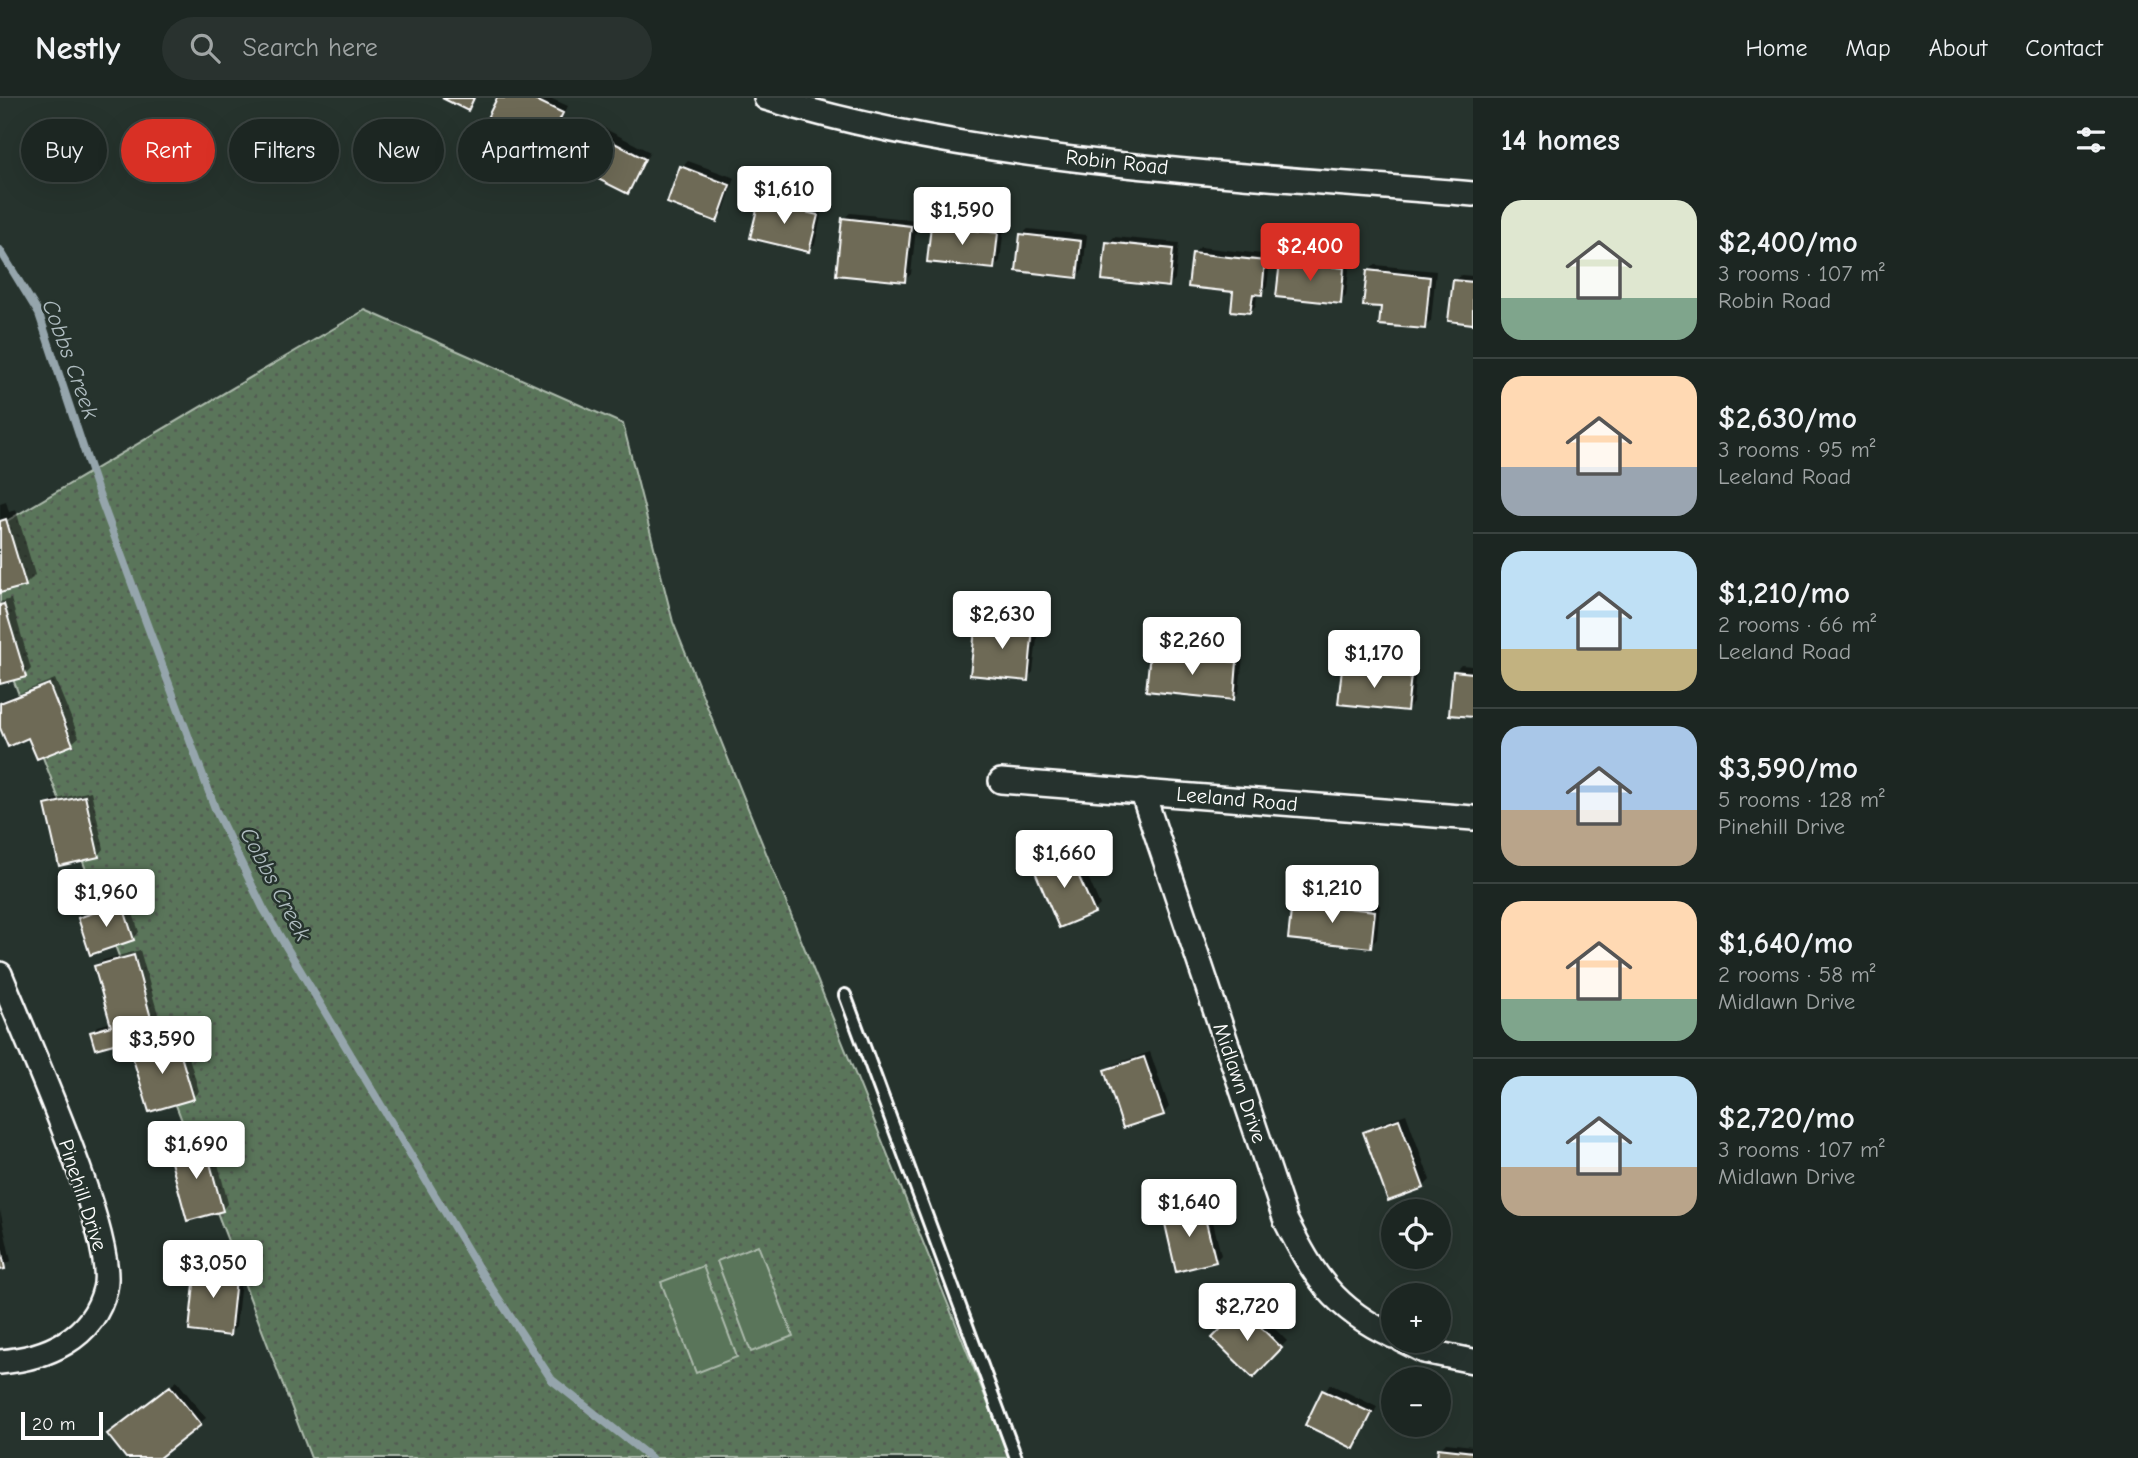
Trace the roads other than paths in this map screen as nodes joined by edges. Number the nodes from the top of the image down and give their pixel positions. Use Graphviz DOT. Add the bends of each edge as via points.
graph roads {
  1 [pos="766,98"];
  2 [pos="1473,194"];
  3 [pos="1001,781"];
  4 [pos="1142,791"];
  5 [pos="1473,818"];
  6 [pos="0,974"];
  7 [pos="845,995"];
  8 [pos="1381,1328"];
  9 [pos="1437,1353"];
  10 [pos="1473,1361"];
  11 [pos="0,1362"];
  12 [pos="1016,1458"];
  1 -- 2 [label="street, Robin Road" via="840,121 1079,160"];
  3 -- 4 [label="street, Leeland Road"];
  4 -- 5 [label="street, Leeland Road"];
  4 -- 8 [label="street, Midlawn Drive" via="1286,1221 1311,1270 1337,1301"];
  6 -- 11 [label="street, Pinehill Drive" via="104,1246 106,1288 95,1314 76,1339 31,1359"];
  7 -- 12 [label="lane"];
  9 -- 10 [label="street"];
}
